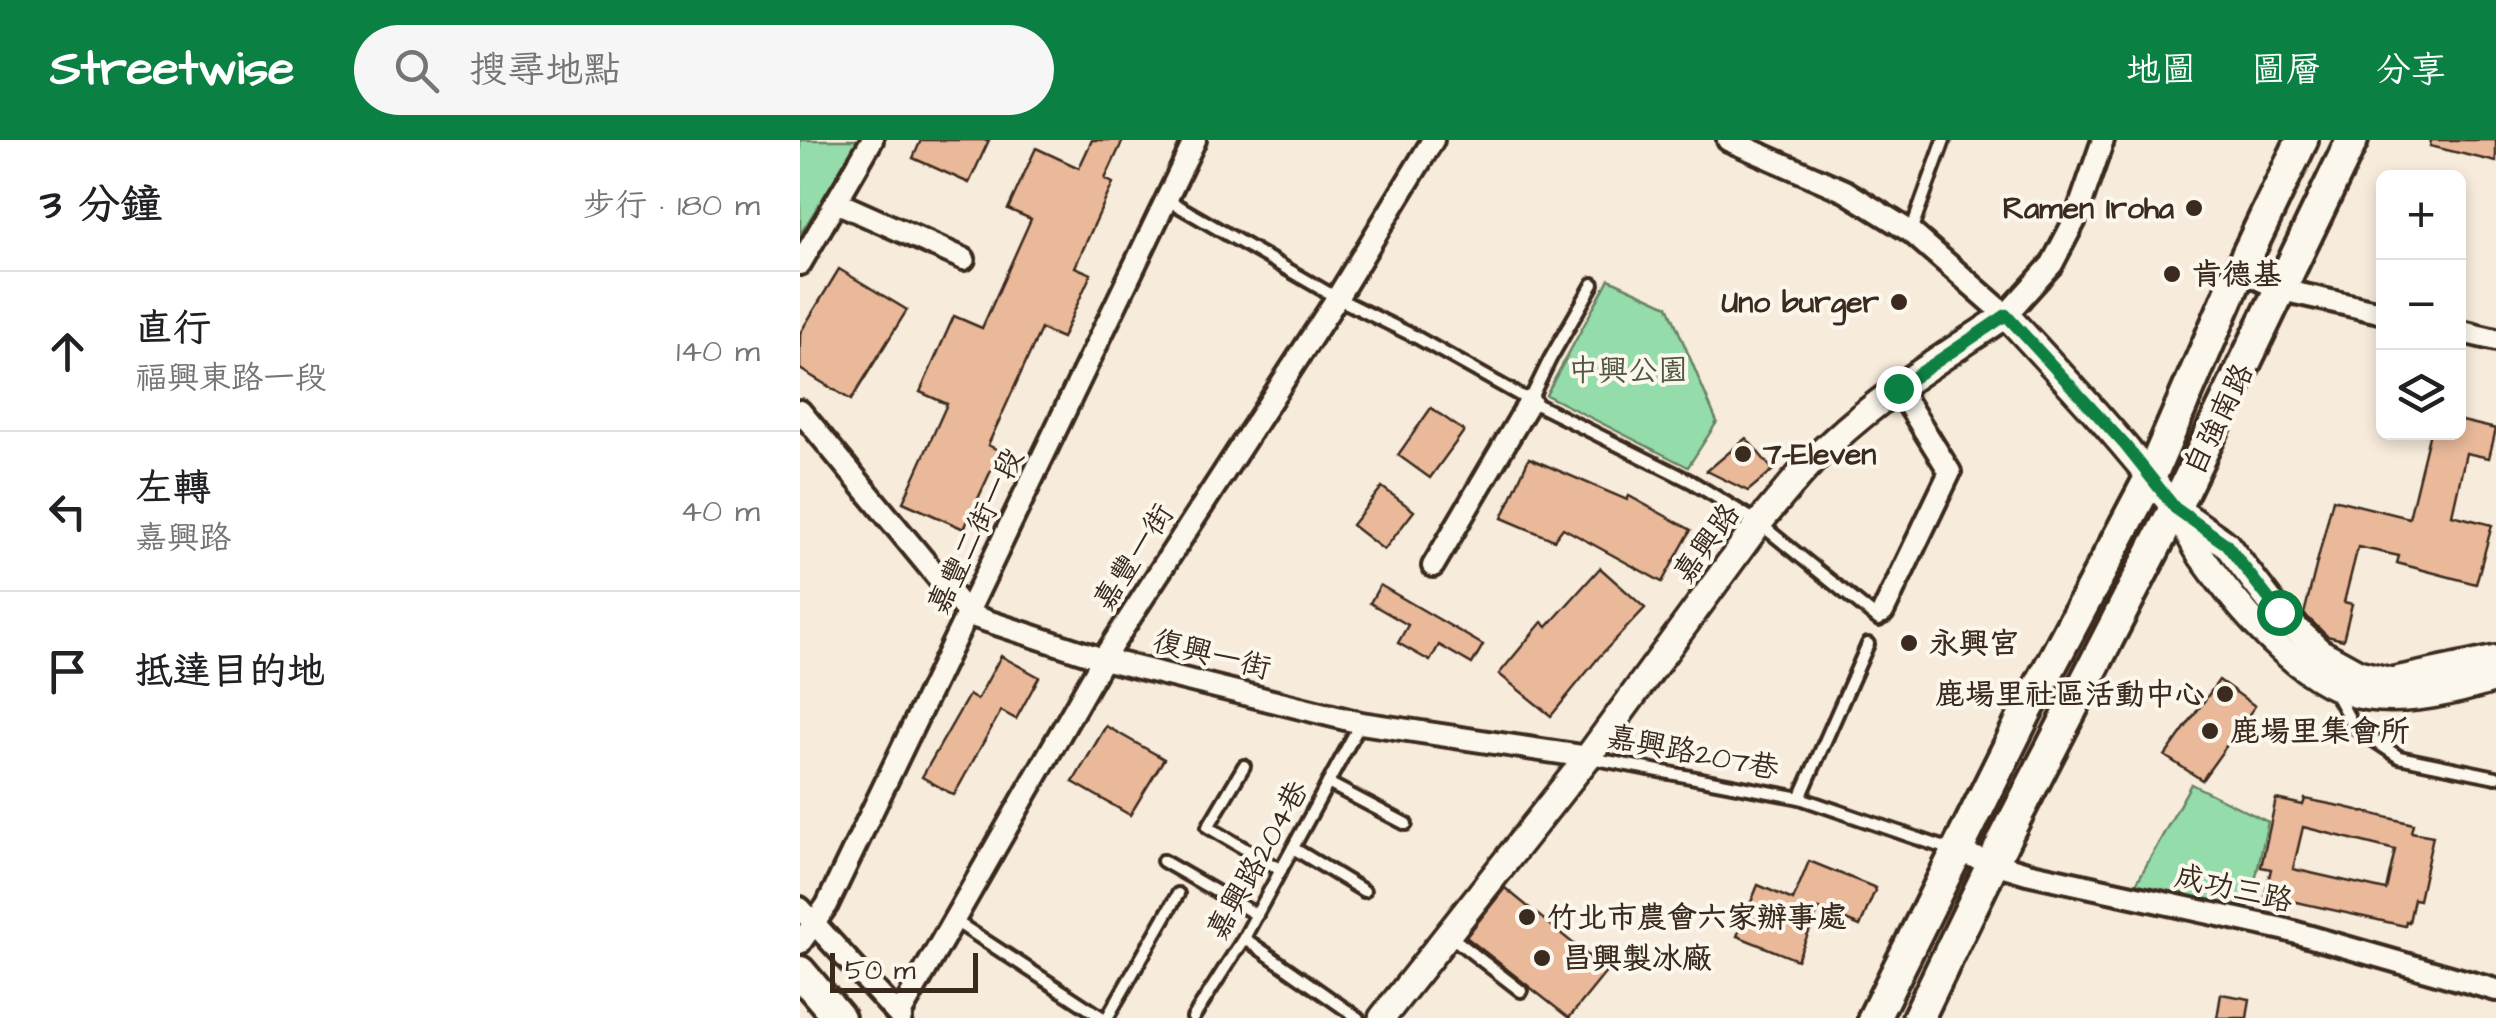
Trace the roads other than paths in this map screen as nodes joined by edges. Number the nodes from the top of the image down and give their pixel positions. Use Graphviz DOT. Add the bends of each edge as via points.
graph roads {
  1 [pos="872,140"];
  2 [pos="1195,140"];
  3 [pos="1433,140"];
  4 [pos="1728,140"];
  5 [pos="1944,140"];
  6 [pos="2102,140"];
  7 [pos="2302,140"];
  8 [pos="2352,140"];
  9 [pos="1168,200"];
  10 [pos="836,202"];
  11 [pos="1911,232"];
  12 [pos="964,259"];
  13 [pos="800,264"];
  14 [pos="2240,270"];
  15 [pos="1594,284"];
  16 [pos="2282,290"];
  17 [pos="1337,298"];
  18 [pos="2376,312"];
  19 [pos="2006,315"];
  20 [pos="2466,333"];
  21 [pos="2496,340"];
  22 [pos="1898,388"];
  23 [pos="1530,401"];
  24 [pos="800,411"];
  25 [pos="2150,478"];
  26 [pos="2175,508"];
  27 [pos="1759,523"];
  28 [pos="1433,566"];
  29 [pos="968,614"];
  30 [pos="1881,616"];
  31 [pos="1868,644"];
  32 [pos="1104,658"];
  33 [pos="2496,659"];
  34 [pos="2496,679"];
  35 [pos="2330,684"];
  36 [pos="1361,723"];
  37 [pos="1588,757"];
  38 [pos="1244,766"];
  39 [pos="2496,777"];
  40 [pos="1328,783"];
  41 [pos="1800,798"];
  42 [pos="1406,824"];
  43 [pos="1293,848"];
  44 [pos="1957,852"];
  45 [pos="1163,861"];
  46 [pos="1994,863"];
  47 [pos="1281,870"];
  48 [pos="1364,891"];
  49 [pos="1178,894"];
  50 [pos="807,916"];
  51 [pos="1257,916"];
  52 [pos="955,921"];
  53 [pos="1448,934"];
  54 [pos="1244,938"];
  55 [pos="800,943"];
  56 [pos="800,972"];
  57 [pos="2496,990"];
  58 [pos="1520,991"];
  59 [pos="900,1017"];
  60 [pos="839,1018"];
  61 [pos="1105,1018"];
  62 [pos="1192,1018"];
  63 [pos="1358,1018"];
  64 [pos="1382,1018"];
  65 [pos="1874,1018"];
  66 [pos="1918,1018"];
  1 -- 10 [label="street"];
  2 -- 9 [label="street, 嘉豐二街一段"];
  3 -- 17 [label="street, 嘉豐一街"];
  4 -- 11 [label="street" via="1844,192"];
  5 -- 11 [label="lane"];
  6 -- 19 [label="street, 嘉興路" via="2052,264"];
  7 -- 14 [label="main road, 自強南路"];
  8 -- 16 [label="main road, 自強南路"];
  9 -- 17 [label="lane"];
  9 -- 29 [label="street, 嘉豐二街一段"];
  10 -- 12 [label="street"];
  10 -- 13 [label="street"];
  11 -- 19 [label="street"];
  14 -- 16 [label="street"];
  14 -- 25 [label="main road, 自強南路"];
  15 -- 23 [label="lane"];
  16 -- 18 [label="street"];
  16 -- 26 [label="main road, 自強南路"];
  17 -- 23 [label="lane"];
  17 -- 32 [label="street, 嘉豐一街"];
  19 -- 22 [label="street, 嘉興路"];
  19 -- 25 [label="street"];
  20 -- 21 [label="street"];
  22 -- 27 [label="street, 嘉興路" via="1830,443"];
  22 -- 30 [label="street" via="1950,472"];
  23 -- 27 [label="lane"];
  23 -- 28 [label="street"];
  24 -- 29 [label="street"];
  25 -- 26 [label="street"];
  25 -- 44 [label="main road, 自強南路"];
  26 -- 33 [label="street" via="2226,544 2320,652 2358,674 2391,680"];
  26 -- 35 [label="street" via="2202,557 2264,632"];
  26 -- 46 [label="main road, 自強南路"];
  27 -- 30 [label="lane"];
  27 -- 37 [label="street, 嘉興路"];
  29 -- 32 [label="street, 復興一街"];
  29 -- 50 [label="street, 嘉豐二街一段" via="827,906"];
  31 -- 41 [label="lane, 嘉興路207巷"];
  32 -- 36 [label="street, 復興一街"];
  32 -- 52 [label="street, 嘉豐一街"];
  34 -- 35 [label="street" via="2414,696 2370,697"];
  35 -- 39 [label="lane" via="2354,727 2399,756"];
  36 -- 37 [label="street, 復興一街"];
  36 -- 40 [label="lane, 嘉興路204巷"];
  37 -- 41 [label="lane, 嘉興路207巷"];
  37 -- 53 [label="street, 嘉興路"];
  38 -- 47 [label="lane" via="1208,827"];
  40 -- 42 [label="lane"];
  40 -- 43 [label="lane, 嘉興路204巷"];
  41 -- 44 [label="lane"];
  43 -- 47 [label="lane, 嘉興路204巷"];
  43 -- 48 [label="lane"];
  44 -- 46 [label="street, 成功三路"];
  44 -- 65 [label="main road, 自強南路"];
  45 -- 51 [label="lane"];
  46 -- 57 [label="street, 成功三路" via="2283,929"];
  46 -- 66 [label="main road, 自強南路"];
  47 -- 51 [label="lane, 嘉興路204巷"];
  49 -- 61 [label="lane"];
  50 -- 55 [label="street, 嘉豐二街一段"];
  50 -- 59 [label="street"];
  51 -- 54 [label="lane, 嘉興路204巷"];
  52 -- 59 [label="street, 嘉豐一街"];
  52 -- 61 [label="lane"];
  53 -- 58 [label="lane"];
  53 -- 64 [label="street, 嘉興路"];
  54 -- 62 [label="lane, 嘉興路204巷"];
  54 -- 63 [label="lane"];
  56 -- 60 [label="main road"];
}
